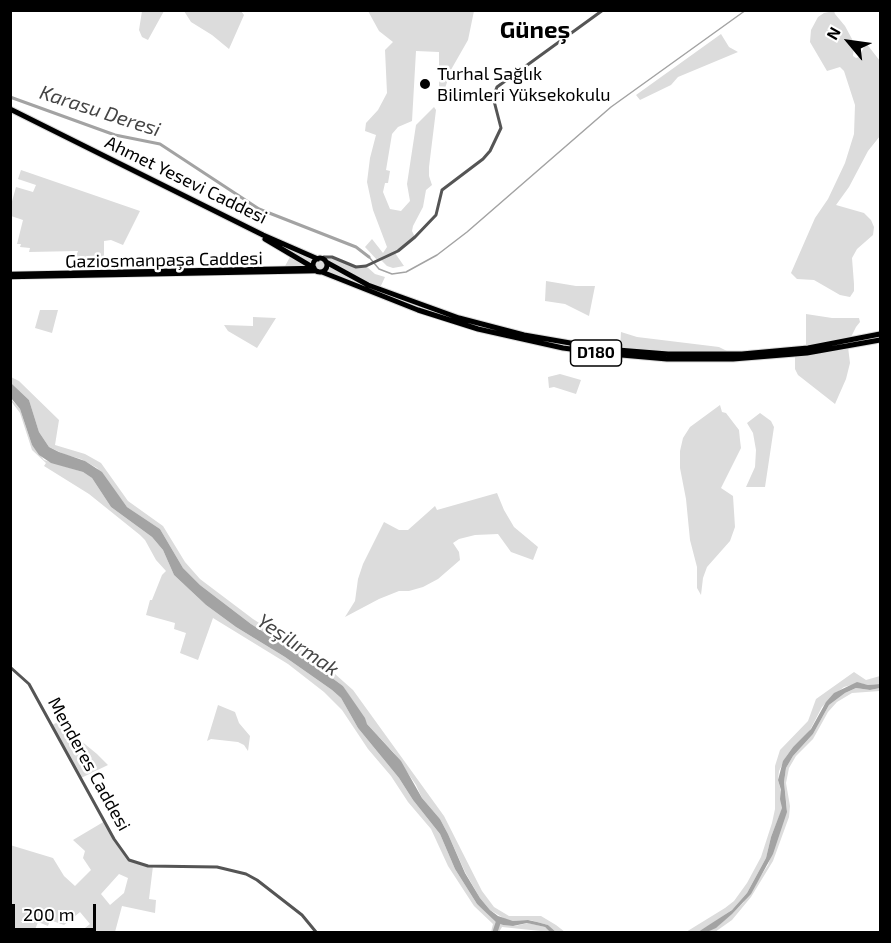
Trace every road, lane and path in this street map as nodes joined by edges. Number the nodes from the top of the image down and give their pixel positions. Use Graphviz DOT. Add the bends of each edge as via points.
graph roads {
  1 [pos="603,10"];
  2 [pos="10,111"];
  3 [pos="322,260"];
  4 [pos="318,270"];
  5 [pos="10,276"];
  6 [pos="880,334"];
  7 [pos="880,340"];
  8 [pos="10,667"];
  9 [pos="316,933"];
  1 -- 3 [label="street" via="497,87 493,97 501,128 488,153 442,190 436,215 401,249 360,267 332,257"];
  2 -- 3 [label="highway, Ahmet Yesevi Caddesi / D180"];
  2 -- 4 [label="highway, Ahmet Yesevi Caddesi / D180"];
  3 -- 4 [label="highway" via="327,266"];
  3 -- 4 [label="highway" via="313,264"];
  3 -- 6 [label="highway, D180" via="368,285 438,312 524,335 597,348 668,354 742,354 808,348"];
  4 -- 5 [label="main road, Gaziosmanpaşa Caddesi"];
  4 -- 7 [label="highway, Gaziosmanpaşa Caddesi / D180" via="478,329 609,354 742,359"];
  8 -- 9 [label="street, Menderes Caddesi" via="31,687 122,851 132,862 148,866 217,867 246,874 302,915"];
}
